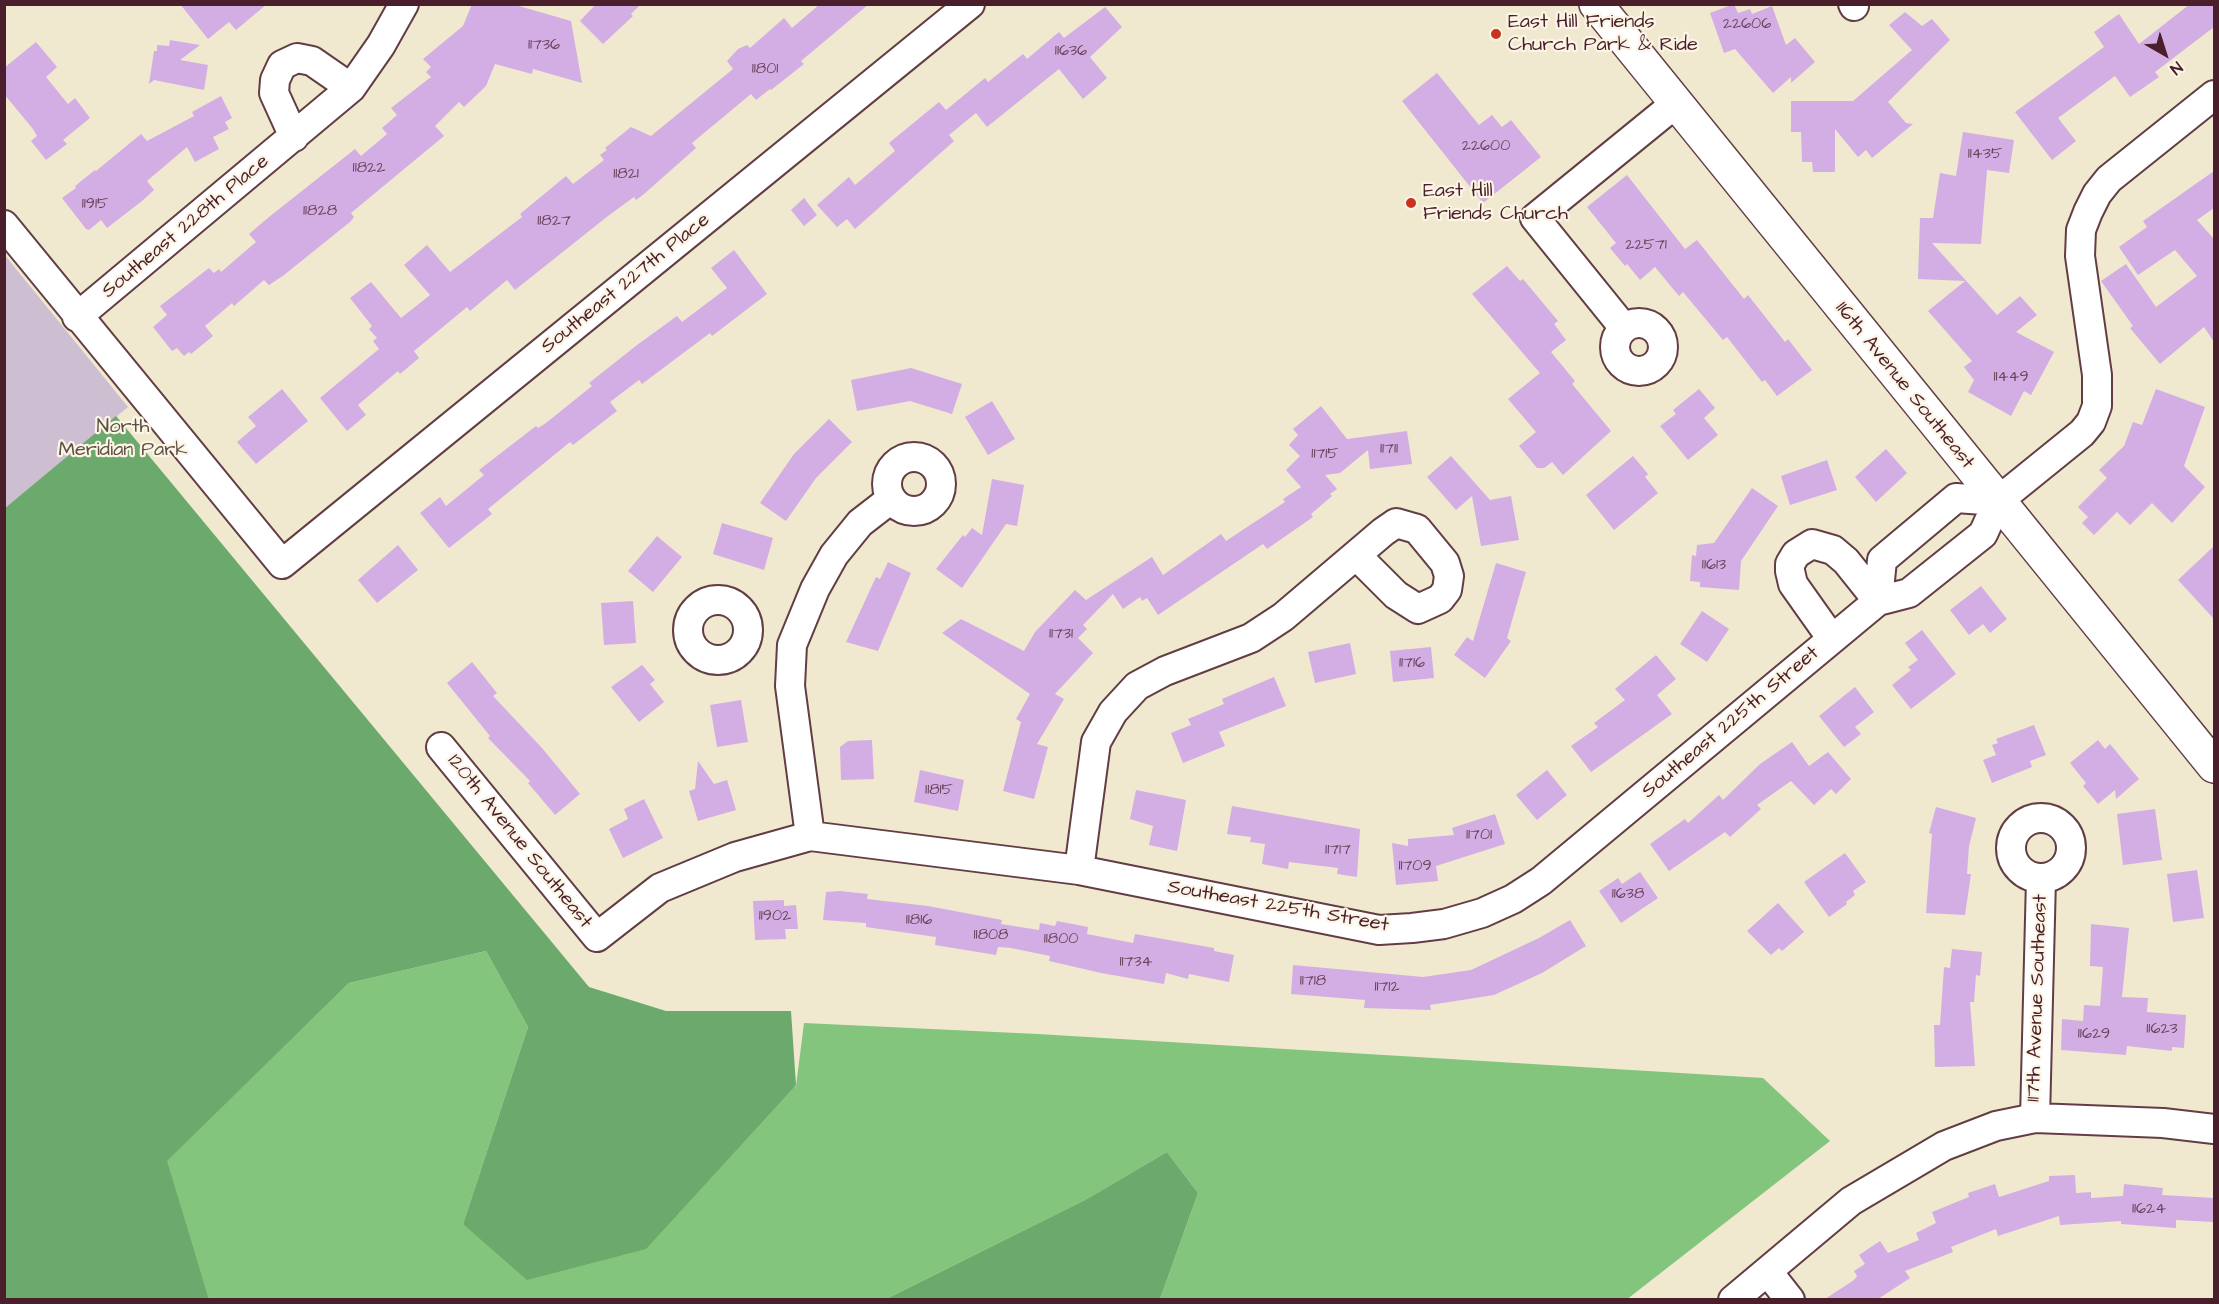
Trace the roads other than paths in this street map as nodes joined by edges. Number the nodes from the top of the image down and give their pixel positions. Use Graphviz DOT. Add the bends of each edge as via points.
graph roads {
  1 [pos="404,4"];
  2 [pos="970,4"];
  3 [pos="1596,4"];
  4 [pos="351,88"];
  5 [pos="2214,95"];
  6 [pos="1675,104"];
  7 [pos="294,137"];
  8 [pos="4,225"];
  9 [pos="77,317"];
  10 [pos="1624,328"];
  11 [pos="891,499"];
  12 [pos="1998,501"];
  13 [pos="1356,555"];
  14 [pos="1878,601"];
  15 [pos="748,636"];
  16 [pos="1832,639"];
  17 [pos="792,645"];
  18 [pos="441,747"];
  19 [pos="2214,766"];
  20 [pos="810,836"];
  21 [pos="1079,870"];
  22 [pos="2041,879"];
  23 [pos="2034,1118"];
  24 [pos="2214,1129"];
  25 [pos="1768,1272"];
  26 [pos="1733,1299"];
  27 [pos="1790,1299"];
  1 -- 4 [label="street, Southeast 228th Place"];
  2 -- 9 [label="street, Southeast 227th Place" via="282,564"];
  3 -- 6 [label="main road, 116th Avenue Southeast"];
  4 -- 7 [label="street, Southeast 228th Place"];
  4 -- 7 [label="street" via="312,61 297,58 282,65 274,93"];
  5 -- 12 [label="street, Southeast 225th Street" via="2124,165 2097,194 2081,230 2080,256 2097,375 2097,406 2082,434"];
  6 -- 10 [label="street" via="1534,218"];
  6 -- 12 [label="main road, 116th Avenue Southeast"];
  7 -- 9 [label="street, Southeast 228th Place"];
  8 -- 9 [label="street"];
  11 -- 17 [label="street" via="860,523 834,555 814,589"];
  12 -- 14 [label="street, Southeast 225th Street" via="1983,534 1909,593"];
  12 -- 14 [label="street" via="1956,498 1882,560"];
  12 -- 19 [label="main road, 116th Avenue Southeast"];
  13 -- 21 [label="street" via="1283,617 1251,638 1137,686 1113,712 1096,742"];
  14 -- 16 [label="street, Southeast 225th Street"];
  14 -- 16 [label="street, Southeast 225th Street" via="1833,550 1812,544 1803,547 1790,564 1793,584"];
  15 -- 17 [label="street"];
  16 -- 21 [label="street, Southeast 225th Street" via="1541,881 1482,913 1444,924 1379,930"];
  17 -- 20 [label="street" via="790,686"];
  18 -- 20 [label="street, 120th Avenue Southeast" via="597,937 660,888 735,857"];
  20 -- 21 [label="street, Southeast 225th Street"];
  22 -- 23 [label="street, 117th Avenue Southeast"];
  23 -- 24 [label="street"];
  23 -- 25 [label="street" via="1996,1126 1944,1146 1901,1170 1851,1201"];
  25 -- 26 [label="street"];
  25 -- 27 [label="street"];
}
